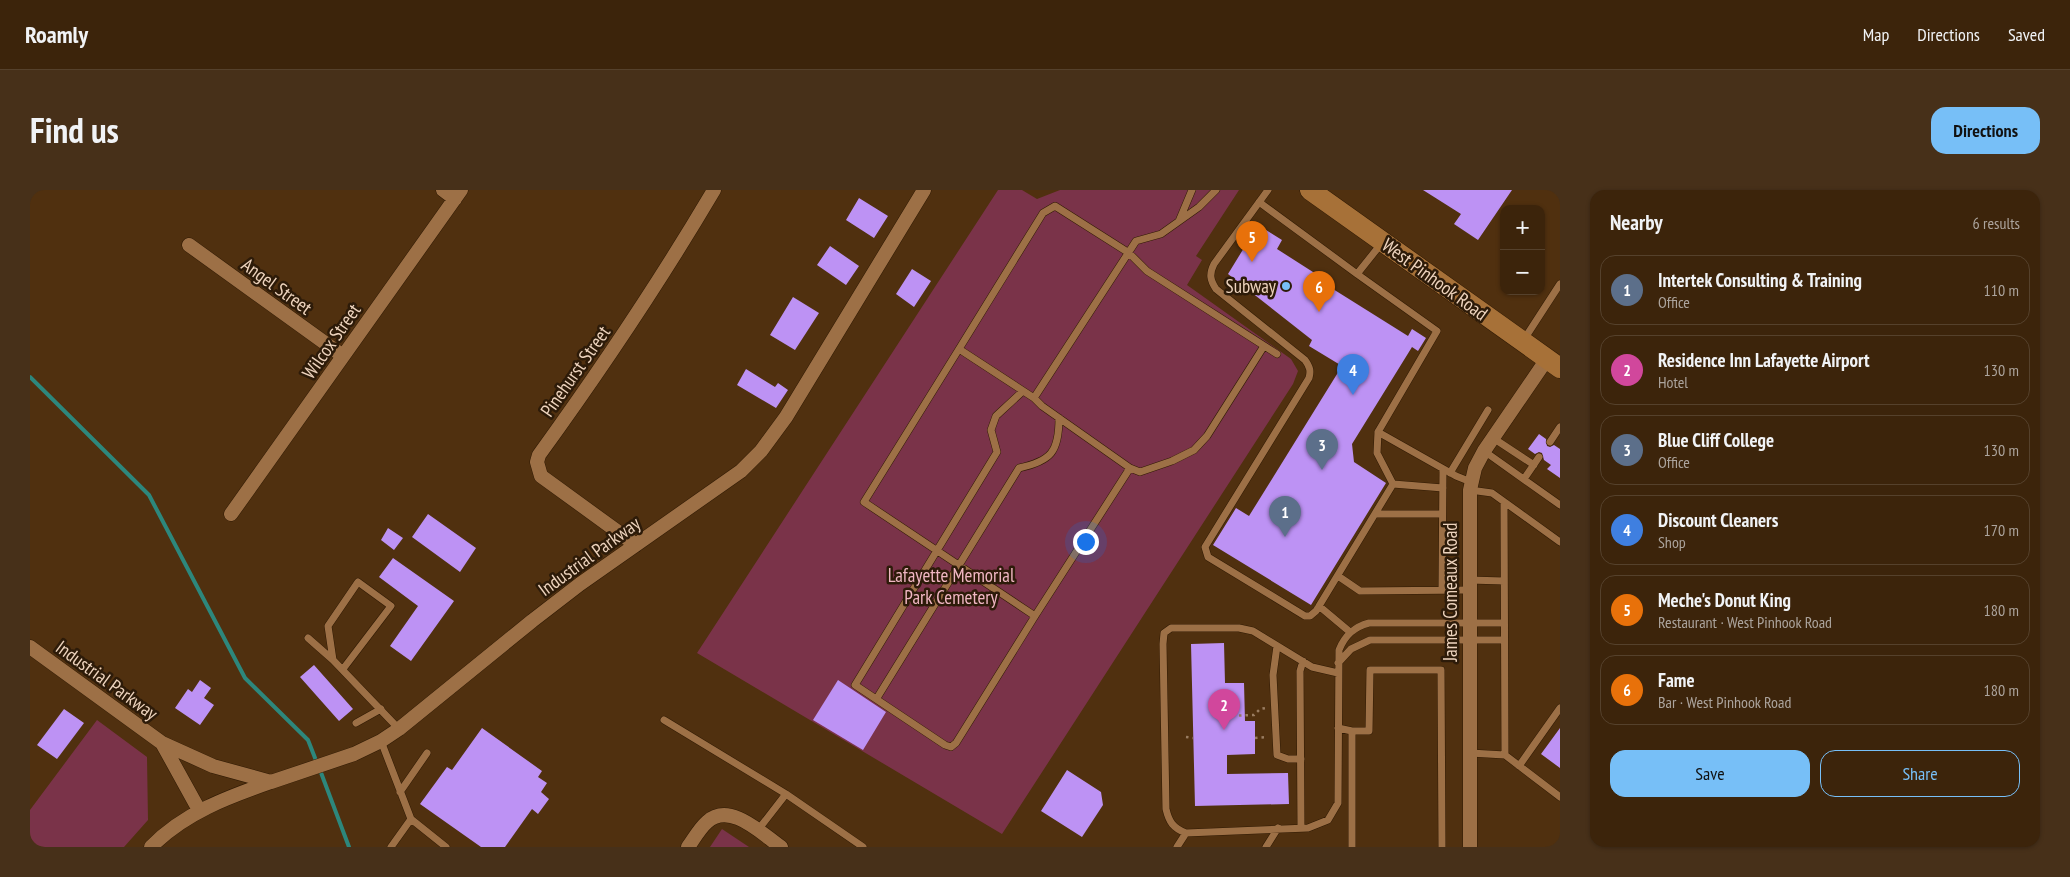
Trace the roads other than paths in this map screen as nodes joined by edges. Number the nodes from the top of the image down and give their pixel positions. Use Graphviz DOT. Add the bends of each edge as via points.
graph roads {
  1 [pos="443,190"];
  2 [pos="714,190"];
  3 [pos="924,190"];
  4 [pos="1192,190"];
  5 [pos="1216,190"];
  6 [pos="1268,190"];
  7 [pos="1310,190"];
  8 [pos="458,194"];
  9 [pos="1259,202"];
  10 [pos="1179,221"];
  11 [pos="1382,242"];
  12 [pos="189,245"];
  13 [pos="1129,253"];
  14 [pos="1358,274"];
  15 [pos="1560,284"];
  16 [pos="1523,342"];
  17 [pos="1264,346"];
  18 [pos="959,349"];
  19 [pos="1277,354"];
  20 [pos="343,356"];
  21 [pos="1553,361"];
  22 [pos="1023,391"];
  23 [pos="1034,398"];
  24 [pos="1488,410"];
  25 [pos="1059,418"];
  26 [pos="1560,427"];
  27 [pos="1378,432"];
  28 [pos="1493,438"];
  29 [pos="1550,442"];
  30 [pos="1484,451"];
  31 [pos="1539,457"];
  32 [pos="1534,465"];
  33 [pos="1130,468"];
  34 [pos="1446,471"];
  35 [pos="1524,479"];
  36 [pos="1393,484"];
  37 [pos="1470,486"];
  38 [pos="1443,488"];
  39 [pos="1504,502"];
  40 [pos="1560,505"];
  41 [pos="231,514"];
  42 [pos="1375,514"];
  43 [pos="1442,514"];
  44 [pos="1560,542"];
  45 [pos="636,545"];
  46 [pos="937,551"];
  47 [pos="959,565"];
  48 [pos="1338,576"];
  49 [pos="1504,581"];
  50 [pos="1469,585"];
  51 [pos="1442,590"];
  52 [pos="1319,606"];
  53 [pos="1035,616"];
  54 [pos="1469,622"];
  55 [pos="1504,623"];
  56 [pos="1350,632"];
  57 [pos="308,638"];
  58 [pos="1469,640"];
  59 [pos="1504,640"];
  60 [pos="30,646"];
  61 [pos="1277,646"];
  62 [pos="333,660"];
  63 [pos="1303,662"];
  64 [pos="1338,663"];
  65 [pos="343,669"];
  66 [pos="1338,673"];
  67 [pos="877,698"];
  68 [pos="1560,708"];
  69 [pos="381,709"];
  70 [pos="664,720"];
  71 [pos="356,723"];
  72 [pos="399,728"];
  73 [pos="1338,728"];
  74 [pos="1352,731"];
  75 [pos="381,741"];
  76 [pos="162,743"];
  77 [pos="427,753"];
  78 [pos="1470,753"];
  79 [pos="1504,755"];
  80 [pos="1301,759"];
  81 [pos="1519,766"];
  82 [pos="275,780"];
  83 [pos="400,792"];
  84 [pos="786,794"];
  85 [pos="1560,798"];
  86 [pos="199,810"];
  87 [pos="410,819"];
  88 [pos="1278,828"];
  89 [pos="1301,828"];
  90 [pos="758,831"];
  91 [pos="1186,833"];
  92 [pos="151,847"];
  93 [pos="391,847"];
  94 [pos="446,847"];
  95 [pos="688,847"];
  96 [pos="781,847"];
  97 [pos="863,847"];
  98 [pos="1177,847"];
  99 [pos="1266,847"];
  100 [pos="1352,847"];
  101 [pos="1442,847"];
  102 [pos="1470,847"];
  1 -- 8 [label="street"];
  2 -- 45 [label="street, Pinehurst Street" via="648,299 537,462 541,476"];
  3 -- 45 [label="street, Industrial Parkway" via="786,417 761,451 732,480"];
  4 -- 10 [label="lane"];
  5 -- 10 [label="lane"];
  6 -- 9 [label="lane"];
  7 -- 11 [label="main road, West Pinhook Road"];
  8 -- 20 [label="street, Wilcox Street"];
  9 -- 14 [label="lane"];
  9 -- 52 [label="lane" via="1214,264 1210,271 1211,280 1216,289 1306,360 1310,373 1205,547 1205,553 1304,616 1310,616"];
  10 -- 13 [label="lane" via="1161,234 1136,241"];
  11 -- 14 [label="lane"];
  11 -- 16 [label="main road, West Pinhook Road"];
  12 -- 20 [label="street, Angel Street"];
  13 -- 17 [label="lane" via="1147,271"];
  13 -- 18 [label="lane" via="1055,206 1043,213"];
  13 -- 23 [label="lane"];
  14 -- 27 [label="lane" via="1436,331"];
  15 -- 16 [label="lane"];
  16 -- 21 [label="main road, West Pinhook Road"];
  17 -- 19 [label="lane"];
  17 -- 33 [label="lane" via="1207,436 1194,450 1172,462 1140,472"];
  18 -- 22 [label="lane"];
  18 -- 46 [label="lane" via="864,502"];
  20 -- 41 [label="street, Wilcox Street"];
  21 -- 28 [label="street, James Comeaux Road"];
  22 -- 23 [label="lane"];
  22 -- 46 [label="lane" via="996,416 991,430 997,452"];
  23 -- 25 [label="lane"];
  24 -- 34 [label="lane"];
  25 -- 33 [label="lane"];
  25 -- 47 [label="lane" via="1059,436 1052,454 1038,464 1019,468"];
  26 -- 29 [label="lane"];
  27 -- 34 [label="lane"];
  27 -- 36 [label="lane" via="1377,453"];
  28 -- 30 [label="street, James Comeaux Road"];
  28 -- 32 [label="lane"];
  30 -- 35 [label="lane"];
  30 -- 37 [label="street, James Comeaux Road"];
  31 -- 32 [label="lane"];
  32 -- 35 [label="lane"];
  33 -- 53 [label="lane"];
  34 -- 37 [label="lane"];
  34 -- 38 [label="lane"];
  35 -- 40 [label="lane"];
  36 -- 38 [label="lane"];
  36 -- 42 [label="lane"];
  37 -- 39 [label="lane" via="1492,493"];
  37 -- 50 [label="street, James Comeaux Road"];
  38 -- 43 [label="lane"];
  39 -- 44 [label="lane"];
  39 -- 49 [label="lane"];
  42 -- 43 [label="lane"];
  42 -- 48 [label="lane"];
  43 -- 51 [label="lane"];
  45 -- 72 [label="street, Industrial Parkway" via="532,621"];
  46 -- 47 [label="lane"];
  46 -- 67 [label="lane" via="855,684"];
  47 -- 53 [label="lane"];
  47 -- 67 [label="lane"];
  48 -- 51 [label="lane" via="1360,591"];
  48 -- 52 [label="lane"];
  49 -- 50 [label="lane"];
  49 -- 55 [label="lane"];
  50 -- 51 [label="lane"];
  50 -- 54 [label="street, James Comeaux Road"];
  52 -- 56 [label="lane"];
  53 -- 67 [label="lane" via="951,747"];
  54 -- 55 [label="lane"];
  54 -- 56 [label="lane" via="1369,623"];
  54 -- 58 [label="street, James Comeaux Road"];
  55 -- 59 [label="lane"];
  56 -- 64 [label="lane" via="1341,646"];
  57 -- 62 [label="lane"];
  58 -- 59 [label="lane"];
  58 -- 64 [label="lane" via="1370,640 1351,649"];
  58 -- 78 [label="street, James Comeaux Road"];
  59 -- 79 [label="lane"];
  60 -- 76 [label="street, Industrial Parkway"];
  61 -- 63 [label="lane"];
  61 -- 80 [label="lane" via="1273,675 1277,755"];
  61 -- 91 [label="lane" via="1253,631 1239,628 1171,628 1164,633 1166,808 1175,829"];
  62 -- 65 [label="lane"];
  62 -- 65 [label="lane" via="328,626 358,582 391,606"];
  63 -- 66 [label="lane"];
  63 -- 80 [label="lane" via="1300,671"];
  64 -- 66 [label="lane"];
  65 -- 69 [label="lane"];
  66 -- 73 [label="lane"];
  68 -- 81 [label="lane"];
  69 -- 71 [label="lane"];
  69 -- 72 [label="lane"];
  70 -- 84 [label="lane"];
  72 -- 75 [label="street, Industrial Parkway"];
  73 -- 74 [label="lane"];
  73 -- 89 [label="lane" via="1338,803 1328,820 1318,826"];
  74 -- 100 [label="lane"];
  74 -- 101 [label="lane" via="1369,731 1370,670 1441,670"];
  75 -- 82 [label="street, Industrial Parkway" via="354,754"];
  75 -- 83 [label="lane"];
  76 -- 82 [label="street, Industrial Parkway" via="213,766"];
  76 -- 86 [label="street, Industrial Parkway"];
  77 -- 83 [label="lane"];
  78 -- 79 [label="lane"];
  78 -- 102 [label="street, James Comeaux Road"];
  79 -- 81 [label="lane"];
  80 -- 89 [label="lane"];
  81 -- 85 [label="lane"];
  82 -- 86 [label="street"];
  83 -- 87 [label="lane"];
  84 -- 90 [label="lane"];
  84 -- 97 [label="lane"];
  86 -- 92 [label="street"];
  87 -- 93 [label="lane"];
  87 -- 94 [label="lane"];
  88 -- 89 [label="lane"];
  88 -- 91 [label="lane"];
  88 -- 99 [label="lane"];
  90 -- 95 [label="street" via="734,816 721,815 708,821"];
  90 -- 96 [label="street"];
  91 -- 98 [label="lane"];
}
